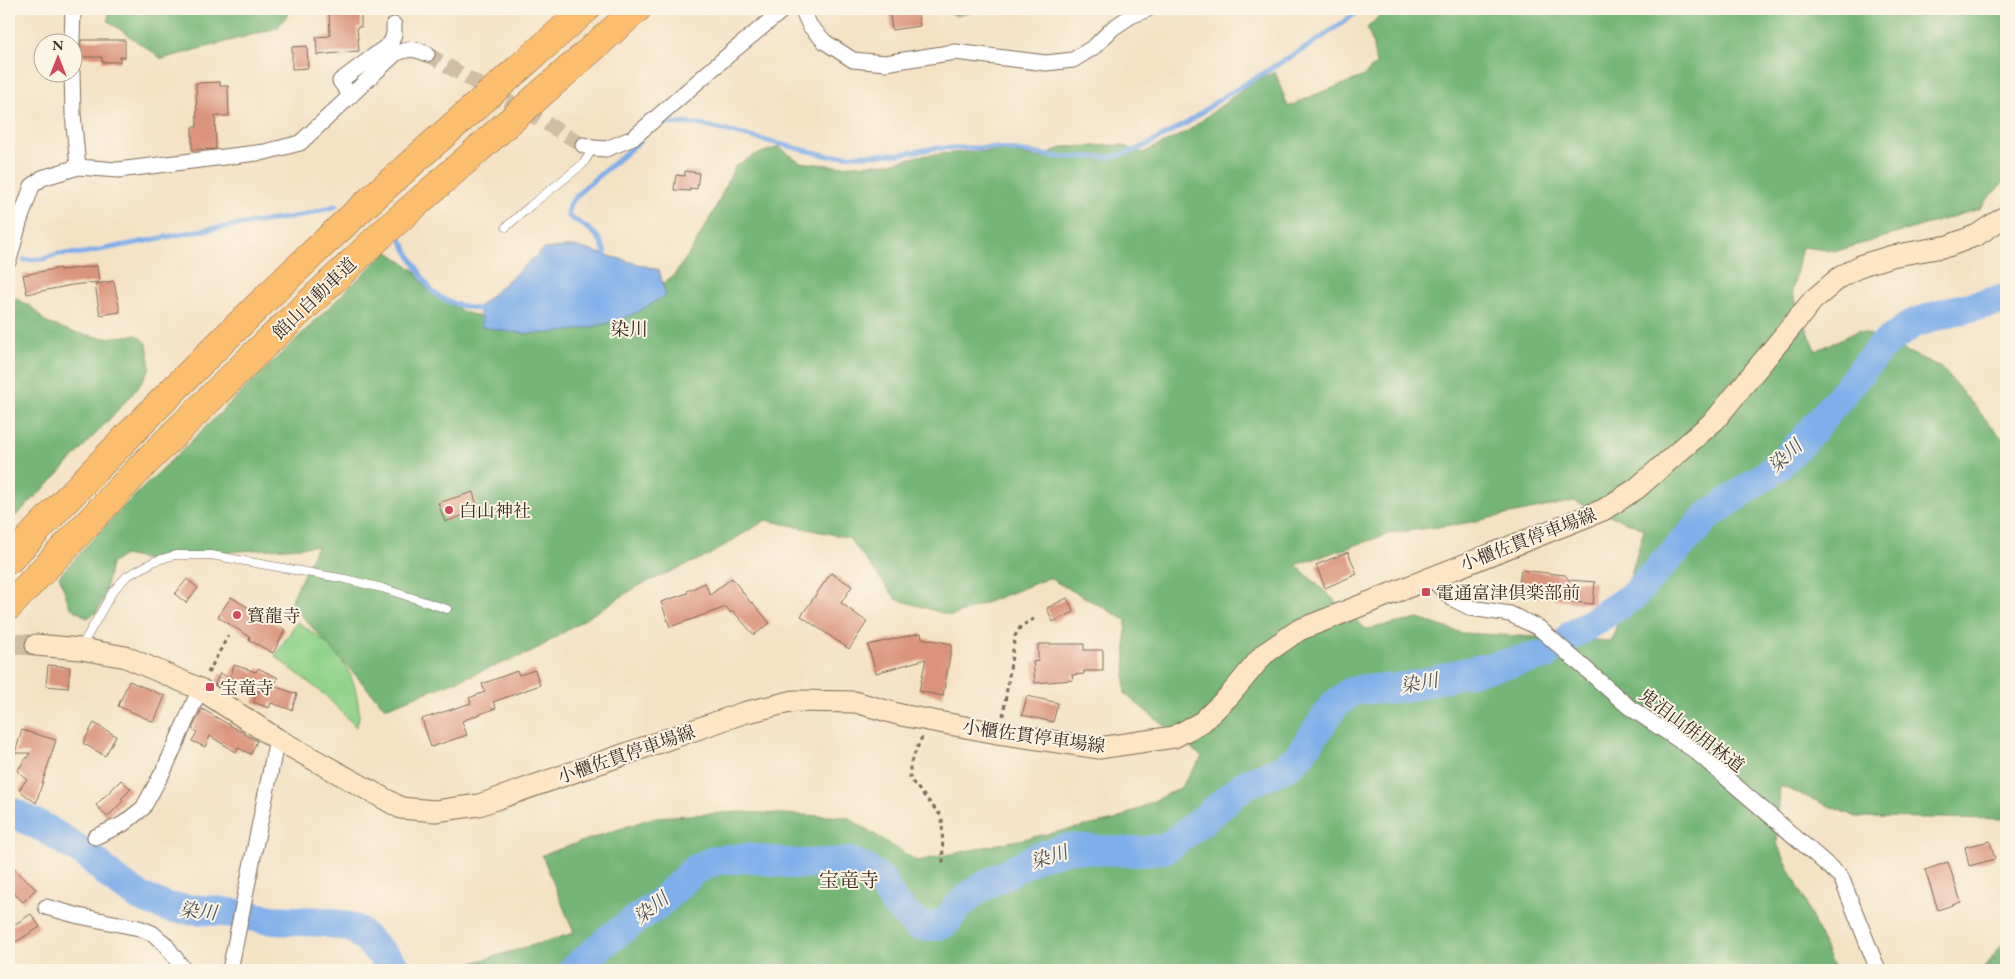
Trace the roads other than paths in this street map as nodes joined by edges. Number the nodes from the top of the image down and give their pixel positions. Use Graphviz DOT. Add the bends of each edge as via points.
graph roads {
  1 [pos="73,9"];
  2 [pos="586,9"];
  3 [pos="637,9"];
  4 [pos="784,9"];
  5 [pos="802,9"];
  6 [pos="1148,9"];
  7 [pos="394,25"];
  8 [pos="72,32"];
  9 [pos="427,54"];
  10 [pos="72,82"];
  11 [pos="351,96"];
  12 [pos="588,146"];
  13 [pos="78,167"];
  14 [pos="2006,216"];
  15 [pos="506,227"];
  16 [pos="9,260"];
  17 [pos="9,560"];
  18 [pos="1430,577"];
  19 [pos="9,606"];
  20 [pos="447,609"];
  21 [pos="36,645"];
  22 [pos="80,649"];
  23 [pos="200,689"];
  24 [pos="277,739"];
  25 [pos="94,837"];
  26 [pos="46,907"];
  27 [pos="184,970"];
  28 [pos="230,970"];
  29 [pos="1878,970"];
  1 -- 8 [label="street"];
  2 -- 17 [label="highway, 館山自動車道" via="355,214 245,318 123,438"];
  3 -- 19 [label="highway, 館山自動車道" via="367,248 158,450"];
  4 -- 12 [label="street" via="633,138 606,149"];
  5 -- 6 [label="street" via="810,26 825,42 853,60 885,63 955,52 1046,63 1073,60 1094,47 1113,28"];
  7 -- 11 [label="street" via="391,43 340,81"];
  9 -- 11 [label="street" via="416,49 396,54"];
  10 -- 13 [label="street"];
  11 -- 13 [label="street" via="300,143 265,152 118,170"];
  12 -- 15 [label="lane" via="583,164"];
  13 -- 16 [label="street" via="42,178 32,186"];
  14 -- 18 [label="main road, 小櫃佐貫停車場線" via="1977,236 1948,246 1862,265 1839,278 1813,300 1715,420 1636,489 1602,510"];
  18 -- 24 [label="main road, 小櫃佐貫停車場線" via="1299,630 1264,654 1202,722 1174,738 1100,748 997,733 855,702 794,701 744,713 479,805 435,811 401,808"];
  18 -- 29 [label="street, 鬼泪山併用林道" via="1451,598 1471,608 1510,614 1538,628 1629,707 1696,751 1816,855 1841,877"];
  20 -- 22 [label="lane" via="345,579 211,555 176,555 155,561 127,576 113,591"];
  21 -- 22 [label="main road, 小櫃佐貫停車場線"];
  22 -- 23 [label="main road, 小櫃佐貫停車場線" via="126,657"];
  23 -- 24 [label="main road, 小櫃佐貫停車場線"];
  23 -- 25 [label="street" via="165,768 143,808 123,824"];
  24 -- 28 [label="street"];
  26 -- 27 [label="street" via="152,933 165,944"];
}
